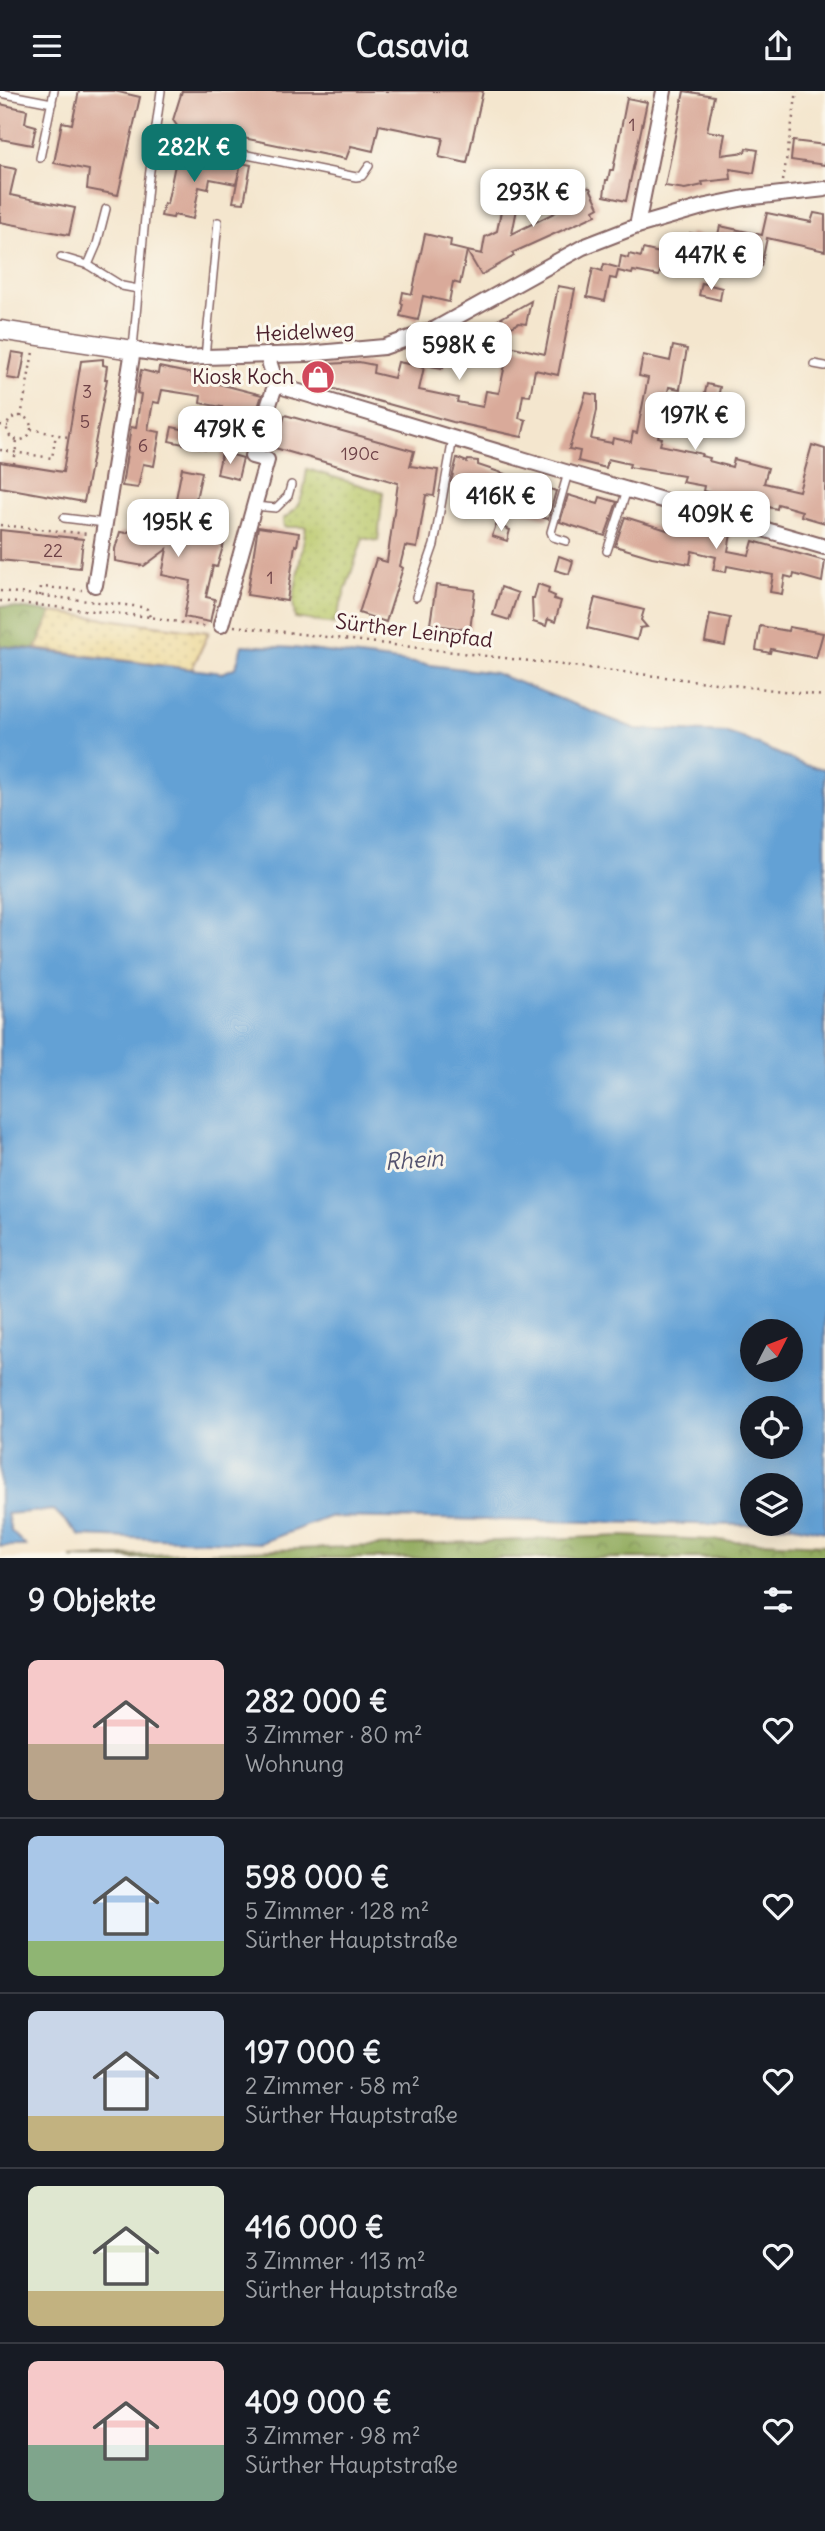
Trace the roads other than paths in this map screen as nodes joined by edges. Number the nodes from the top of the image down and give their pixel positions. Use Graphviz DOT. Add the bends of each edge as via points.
graph roads {
  1 [pos="54,91"];
  2 [pos="161,91"];
  3 [pos="664,91"];
  4 [pos="0,93"];
  5 [pos="52,103"];
  6 [pos="154,136"];
  7 [pos="40,158"];
  8 [pos="369,166"];
  9 [pos="825,190"];
  10 [pos="106,209"];
  11 [pos="218,222"];
  12 [pos="637,226"];
  13 [pos="61,257"];
  14 [pos="88,265"];
  15 [pos="138,289"];
  16 [pos="0,330"];
  17 [pos="133,350"];
  18 [pos="267,355"];
  19 [pos="205,357"];
  20 [pos="814,364"];
  21 [pos="825,366"];
  22 [pos="276,383"];
  23 [pos="453,438"];
  24 [pos="568,473"];
  25 [pos="291,485"];
  26 [pos="627,490"];
  27 [pos="254,506"];
  28 [pos="64,519"];
  29 [pos="104,529"];
  30 [pos="566,541"];
  31 [pos="825,547"];
  32 [pos="607,551"];
  33 [pos="95,585"];
  34 [pos="416,597"];
  35 [pos="221,625"];
  1 -- 5 [label="lane"];
  2 -- 6 [label="lane"];
  3 -- 12 [label="street"];
  4 -- 5 [label="lane"];
  5 -- 7 [label="lane"];
  6 -- 8 [label="lane" via="356,177"];
  6 -- 15 [label="lane"];
  9 -- 12 [label="street, Heidelweg" via="706,206"];
  10 -- 14 [label="lane"];
  11 -- 19 [label="lane"];
  12 -- 18 [label="street, Heidelweg" via="574,251 435,329 403,342 360,351"];
  13 -- 14 [label="lane"];
  14 -- 15 [label="lane" via="122,286"];
  15 -- 17 [label="lane"];
  16 -- 17 [label="street"];
  17 -- 19 [label="street, Heidelweg"];
  17 -- 29 [label="street"];
  18 -- 19 [label="street, Heidelweg"];
  18 -- 22 [label="street"];
  20 -- 21 [label="lane"];
  22 -- 23 [label="street"];
  22 -- 27 [label="street" via="252,456 267,460"];
  23 -- 24 [label="street"];
  23 -- 34 [label="lane" via="434,545"];
  24 -- 26 [label="street"];
  24 -- 30 [label="lane" via="551,532"];
  25 -- 27 [label="lane" via="276,508"];
  26 -- 31 [label="street"];
  26 -- 32 [label="lane"];
  27 -- 35 [label="street"];
  28 -- 29 [label="lane"];
  29 -- 33 [label="street"];
}
